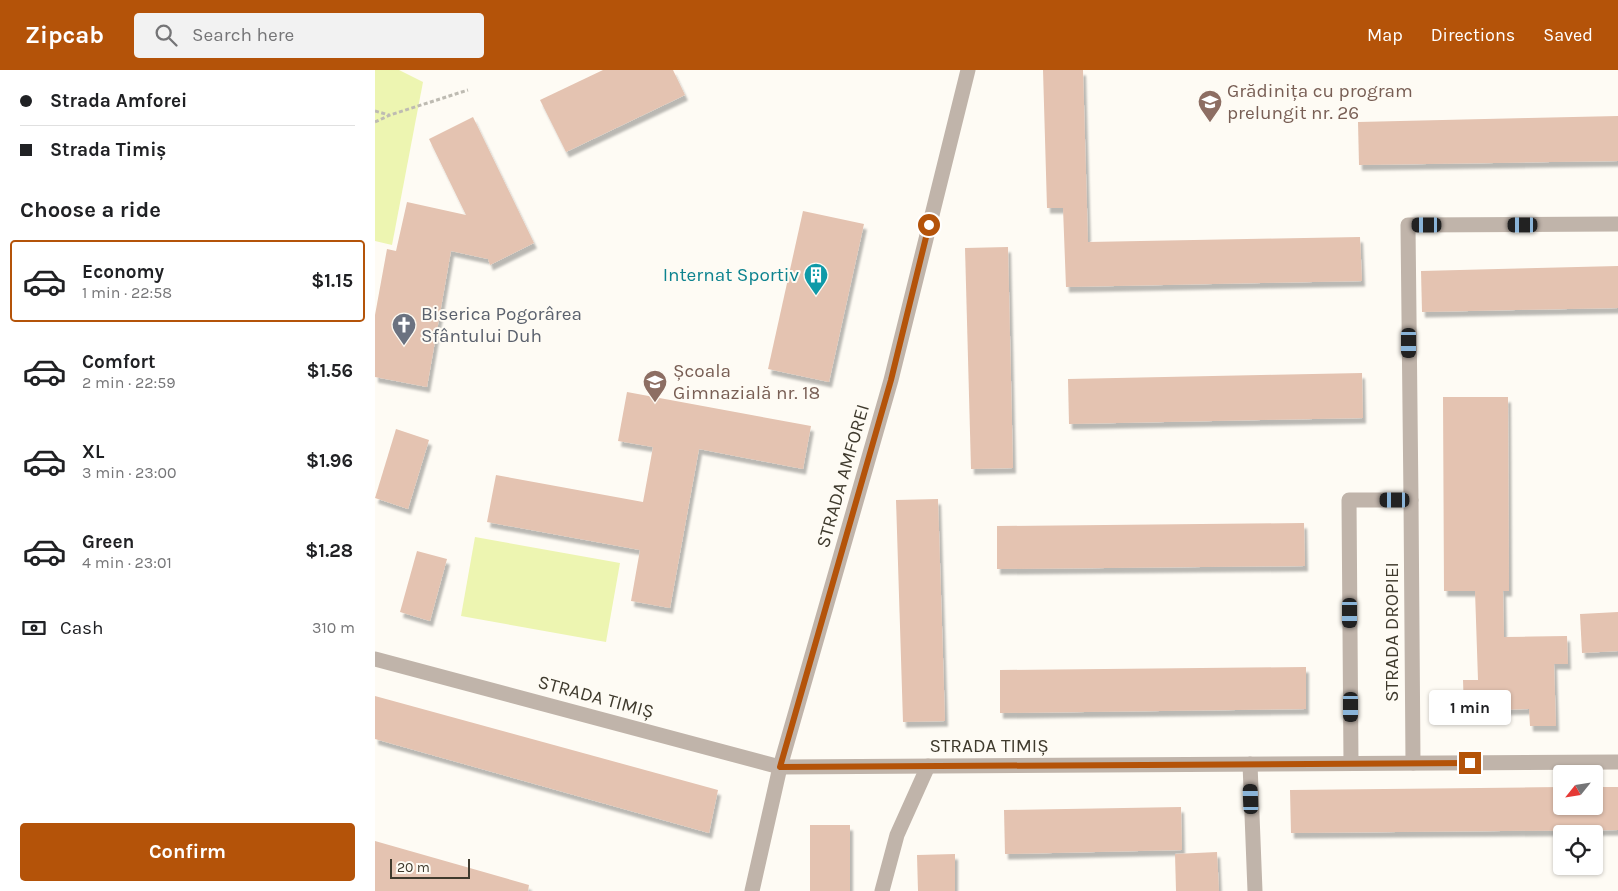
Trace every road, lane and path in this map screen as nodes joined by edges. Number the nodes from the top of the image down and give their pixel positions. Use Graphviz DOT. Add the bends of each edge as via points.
graph roads {
  1 [pos="968,70"];
  2 [pos="468,90"];
  3 [pos="375,111"];
  4 [pos="390,116"];
  5 [pos="375,122"];
  6 [pos="1618,224"];
  7 [pos="1411,500"];
  8 [pos="375,659"];
  9 [pos="1618,762"];
  10 [pos="1351,763"];
  11 [pos="1413,763"];
  12 [pos="1249,764"];
  13 [pos="929,766"];
  14 [pos="780,767"];
  15 [pos="752,891"];
  16 [pos="882,891"];
  17 [pos="1255,891"];
  1 -- 14 [label="street, STRADA AMFOREI" via="891,380"];
  2 -- 4 [label="path"];
  3 -- 4 [label="path"];
  4 -- 5 [label="path"];
  6 -- 7 [label="street, STRADA DROPIEI" via="1409,225"];
  7 -- 10 [label="street" via="1349,500"];
  7 -- 11 [label="street, STRADA DROPIEI"];
  8 -- 14 [label="street, STRADA TIMIȘ"];
  9 -- 11 [label="street, STRADA TIMIȘ"];
  10 -- 11 [label="street, STRADA TIMIȘ"];
  10 -- 12 [label="street, STRADA TIMIȘ"];
  12 -- 13 [label="street, STRADA TIMIȘ"];
  12 -- 17 [label="street"];
  13 -- 14 [label="street, STRADA TIMIȘ"];
  13 -- 16 [label="street" via="897,835"];
  14 -- 15 [label="street, STRADA AMFOREI"];
}
